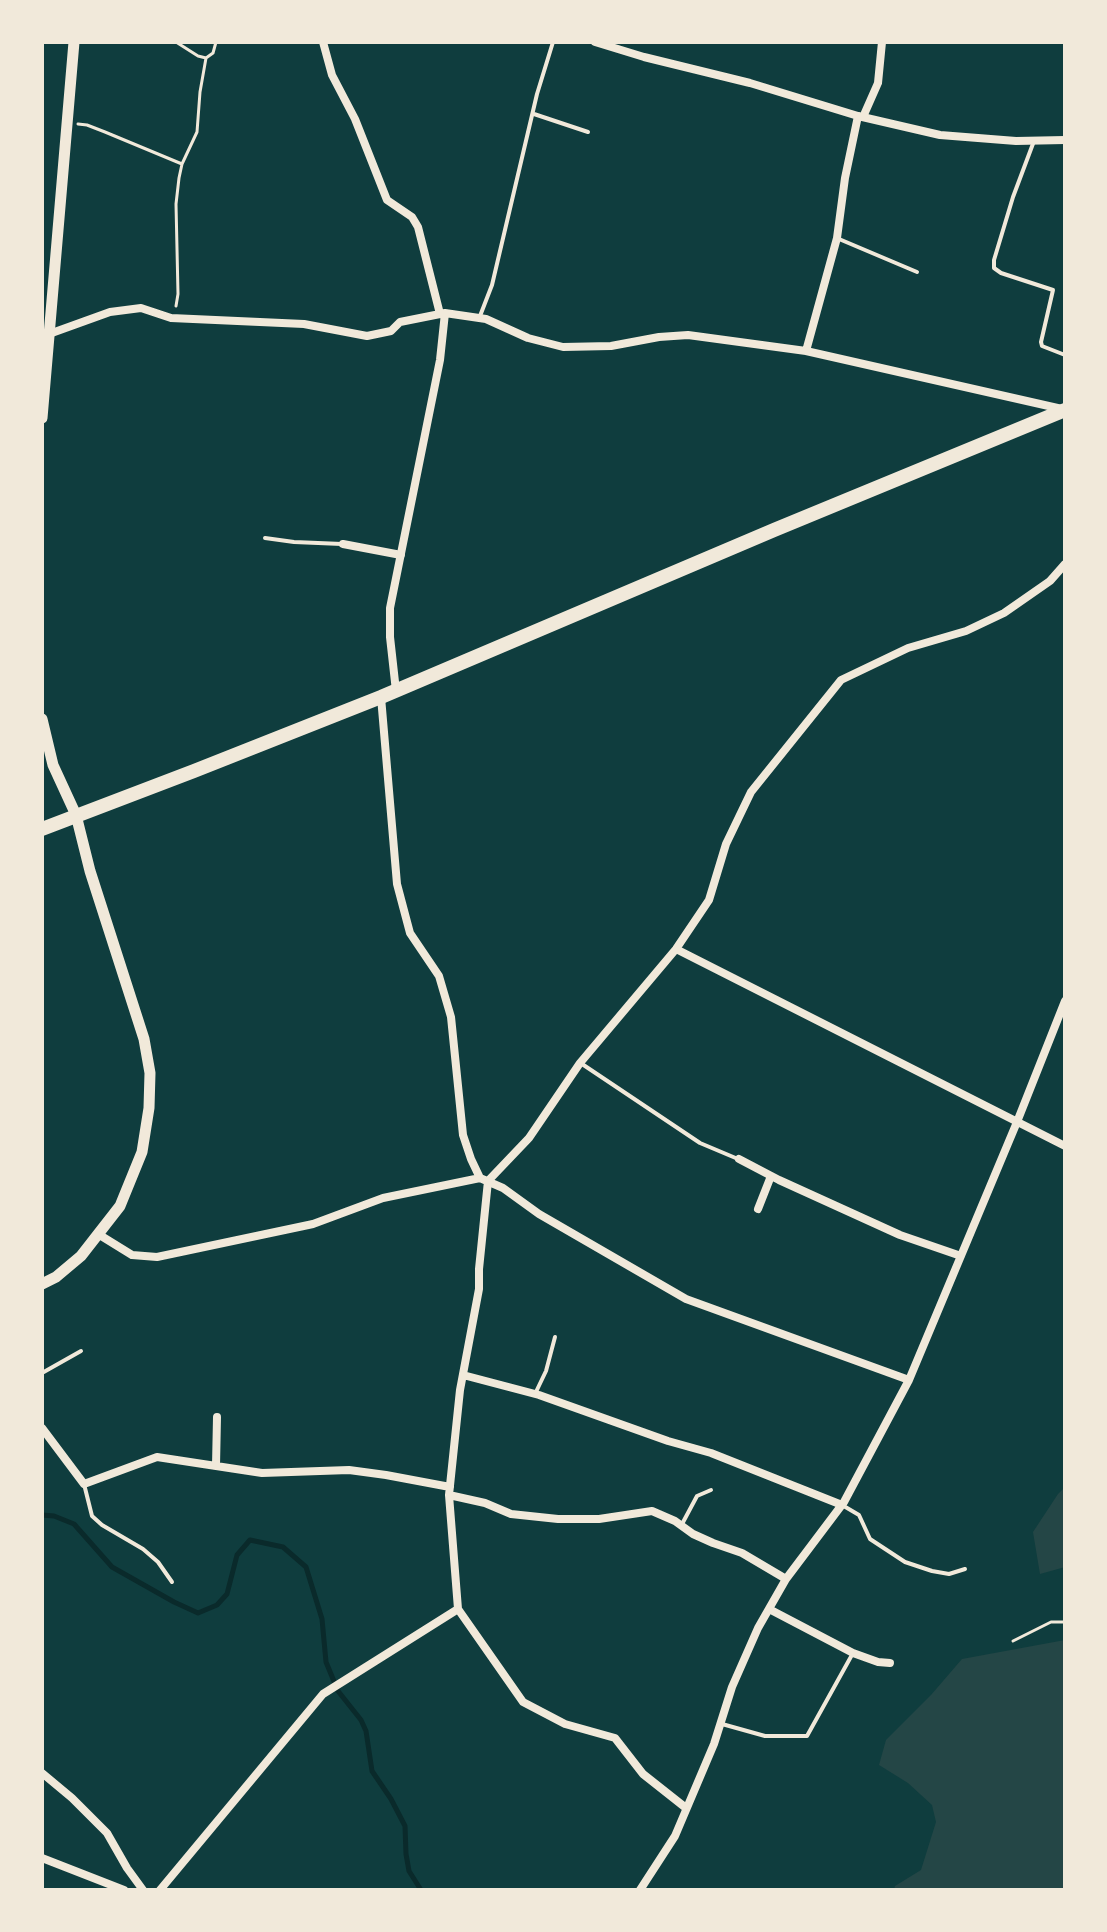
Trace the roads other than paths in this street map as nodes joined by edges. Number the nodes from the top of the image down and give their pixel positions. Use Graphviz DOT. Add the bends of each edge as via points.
graph roads {
  1 [pos="74,42"];
  2 [pos="323,42"];
  3 [pos="553,42"];
  4 [pos="595,42"];
  5 [pos="882,42"];
  6 [pos="533,114"];
  7 [pos="860,116"];
  8 [pos="588,132"];
  9 [pos="1065,140"];
  10 [pos="1034,141"];
  11 [pos="837,238"];
  12 [pos="917,272"];
  13 [pos="442,313"];
  14 [pos="479,318"];
  15 [pos="46,335"];
  16 [pos="806,351"];
  17 [pos="1065,355"];
  18 [pos="1065,410"];
  19 [pos="42,418"];
  20 [pos="265,538"];
  21 [pos="343,544"];
  22 [pos="401,555"];
  23 [pos="1065,564"];
  24 [pos="396,691"];
  25 [pos="381,697"];
  26 [pos="42,719"];
  27 [pos="76,815"];
  28 [pos="42,829"];
  29 [pos="676,949"];
  30 [pos="1065,1001"];
  31 [pos="580,1063"];
  32 [pos="1017,1122"];
  33 [pos="1065,1146"];
  34 [pos="739,1159"];
  35 [pos="771,1176"];
  36 [pos="484,1179"];
  37 [pos="758,1209"];
  38 [pos="98,1234"];
  39 [pos="961,1256"];
  40 [pos="42,1284"];
  41 [pos="555,1337"];
  42 [pos="81,1351"];
  43 [pos="42,1373"];
  44 [pos="463,1375"];
  45 [pos="909,1380"];
  46 [pos="535,1394"];
  47 [pos="217,1417"];
  48 [pos="42,1428"];
  49 [pos="216,1466"];
  50 [pos="84,1484"];
  51 [pos="711,1490"];
  52 [pos="450,1491"];
  53 [pos="842,1505"];
  54 [pos="681,1526"];
  55 [pos="965,1569"];
  56 [pos="786,1579"];
  57 [pos="172,1582"];
  58 [pos="458,1609"];
  59 [pos="769,1609"];
  60 [pos="853,1653"];
  61 [pos="890,1663"];
  62 [pos="721,1724"];
  63 [pos="42,1773"];
  64 [pos="686,1808"];
  65 [pos="42,1858"];
  66 [pos="124,1890"];
  67 [pos="143,1890"];
  68 [pos="160,1890"];
  69 [pos="640,1890"];
  1 -- 15 [label="street"];
  2 -- 13 [label="street" via="332,75 387,200 418,227"];
  3 -- 6 [label="lane"];
  4 -- 7 [label="street"];
  5 -- 7 [label="street" via="878,83"];
  6 -- 8 [label="lane"];
  6 -- 14 [label="lane" via="492,285"];
  7 -- 10 [label="street" via="940,135"];
  7 -- 11 [label="street"];
  9 -- 10 [label="street"];
  10 -- 17 [label="lane" via="994,268 1053,290 1041,342"];
  11 -- 12 [label="lane"];
  11 -- 16 [label="street"];
  13 -- 14 [label="street"];
  13 -- 15 [label="street" via="367,336 304,324 174,319 141,308 110,312"];
  13 -- 22 [label="street" via="440,360"];
  14 -- 16 [label="street" via="563,347 688,335"];
  15 -- 19 [label="street"];
  16 -- 18 [label="street"];
  18 -- 24 [label="main road"];
  20 -- 21 [label="lane"];
  21 -- 22 [label="street"];
  22 -- 24 [label="street" via="390,608"];
  23 -- 29 [label="street" via="1004,613 908,648 841,680 751,792 726,844 709,900"];
  24 -- 25 [label="main road"];
  25 -- 27 [label="main road"];
  25 -- 36 [label="street" via="397,884 410,933 439,976 451,1017 463,1135"];
  26 -- 27 [label="street" via="53,765"];
  27 -- 28 [label="main road"];
  27 -- 38 [label="street" via="150,1073 142,1152 120,1206"];
  29 -- 31 [label="street"];
  29 -- 32 [label="street"];
  30 -- 32 [label="street"];
  31 -- 34 [label="lane" via="700,1143"];
  31 -- 36 [label="street" via="529,1138"];
  32 -- 33 [label="street"];
  32 -- 39 [label="street"];
  34 -- 35 [label="street"];
  35 -- 37 [label="street"];
  35 -- 39 [label="street" via="900,1235"];
  36 -- 38 [label="street" via="383,1198 313,1224 157,1257 132,1255"];
  36 -- 44 [label="street" via="479,1289"];
  36 -- 45 [label="street" via="686,1299"];
  38 -- 40 [label="street" via="81,1256"];
  39 -- 45 [label="street"];
  41 -- 46 [label="lane"];
  42 -- 43 [label="lane"];
  44 -- 46 [label="street"];
  44 -- 52 [label="street"];
  45 -- 53 [label="street"];
  46 -- 53 [label="street" via="711,1453"];
  47 -- 49 [label="street"];
  48 -- 50 [label="street"];
  49 -- 50 [label="street" via="157,1457"];
  49 -- 52 [label="street" via="292,1474 349,1470"];
  50 -- 57 [label="lane" via="92,1516 143,1549"];
  51 -- 54 [label="lane" via="697,1496"];
  52 -- 54 [label="street" via="511,1514 599,1519 652,1511"];
  52 -- 58 [label="street"];
  53 -- 55 [label="lane" via="859,1515 870,1539 905,1562 949,1574"];
  53 -- 56 [label="street"];
  54 -- 56 [label="street"];
  56 -- 59 [label="street"];
  58 -- 64 [label="street" via="523,1702 565,1724 615,1738 643,1774"];
  58 -- 68 [label="street" via="323,1694"];
  59 -- 60 [label="street"];
  59 -- 62 [label="street" via="732,1687"];
  60 -- 61 [label="street"];
  60 -- 62 [label="lane" via="807,1736 765,1736"];
  62 -- 64 [label="street"];
  63 -- 67 [label="street" via="107,1833"];
  64 -- 69 [label="street" via="675,1836"];
  65 -- 66 [label="street"];
}
